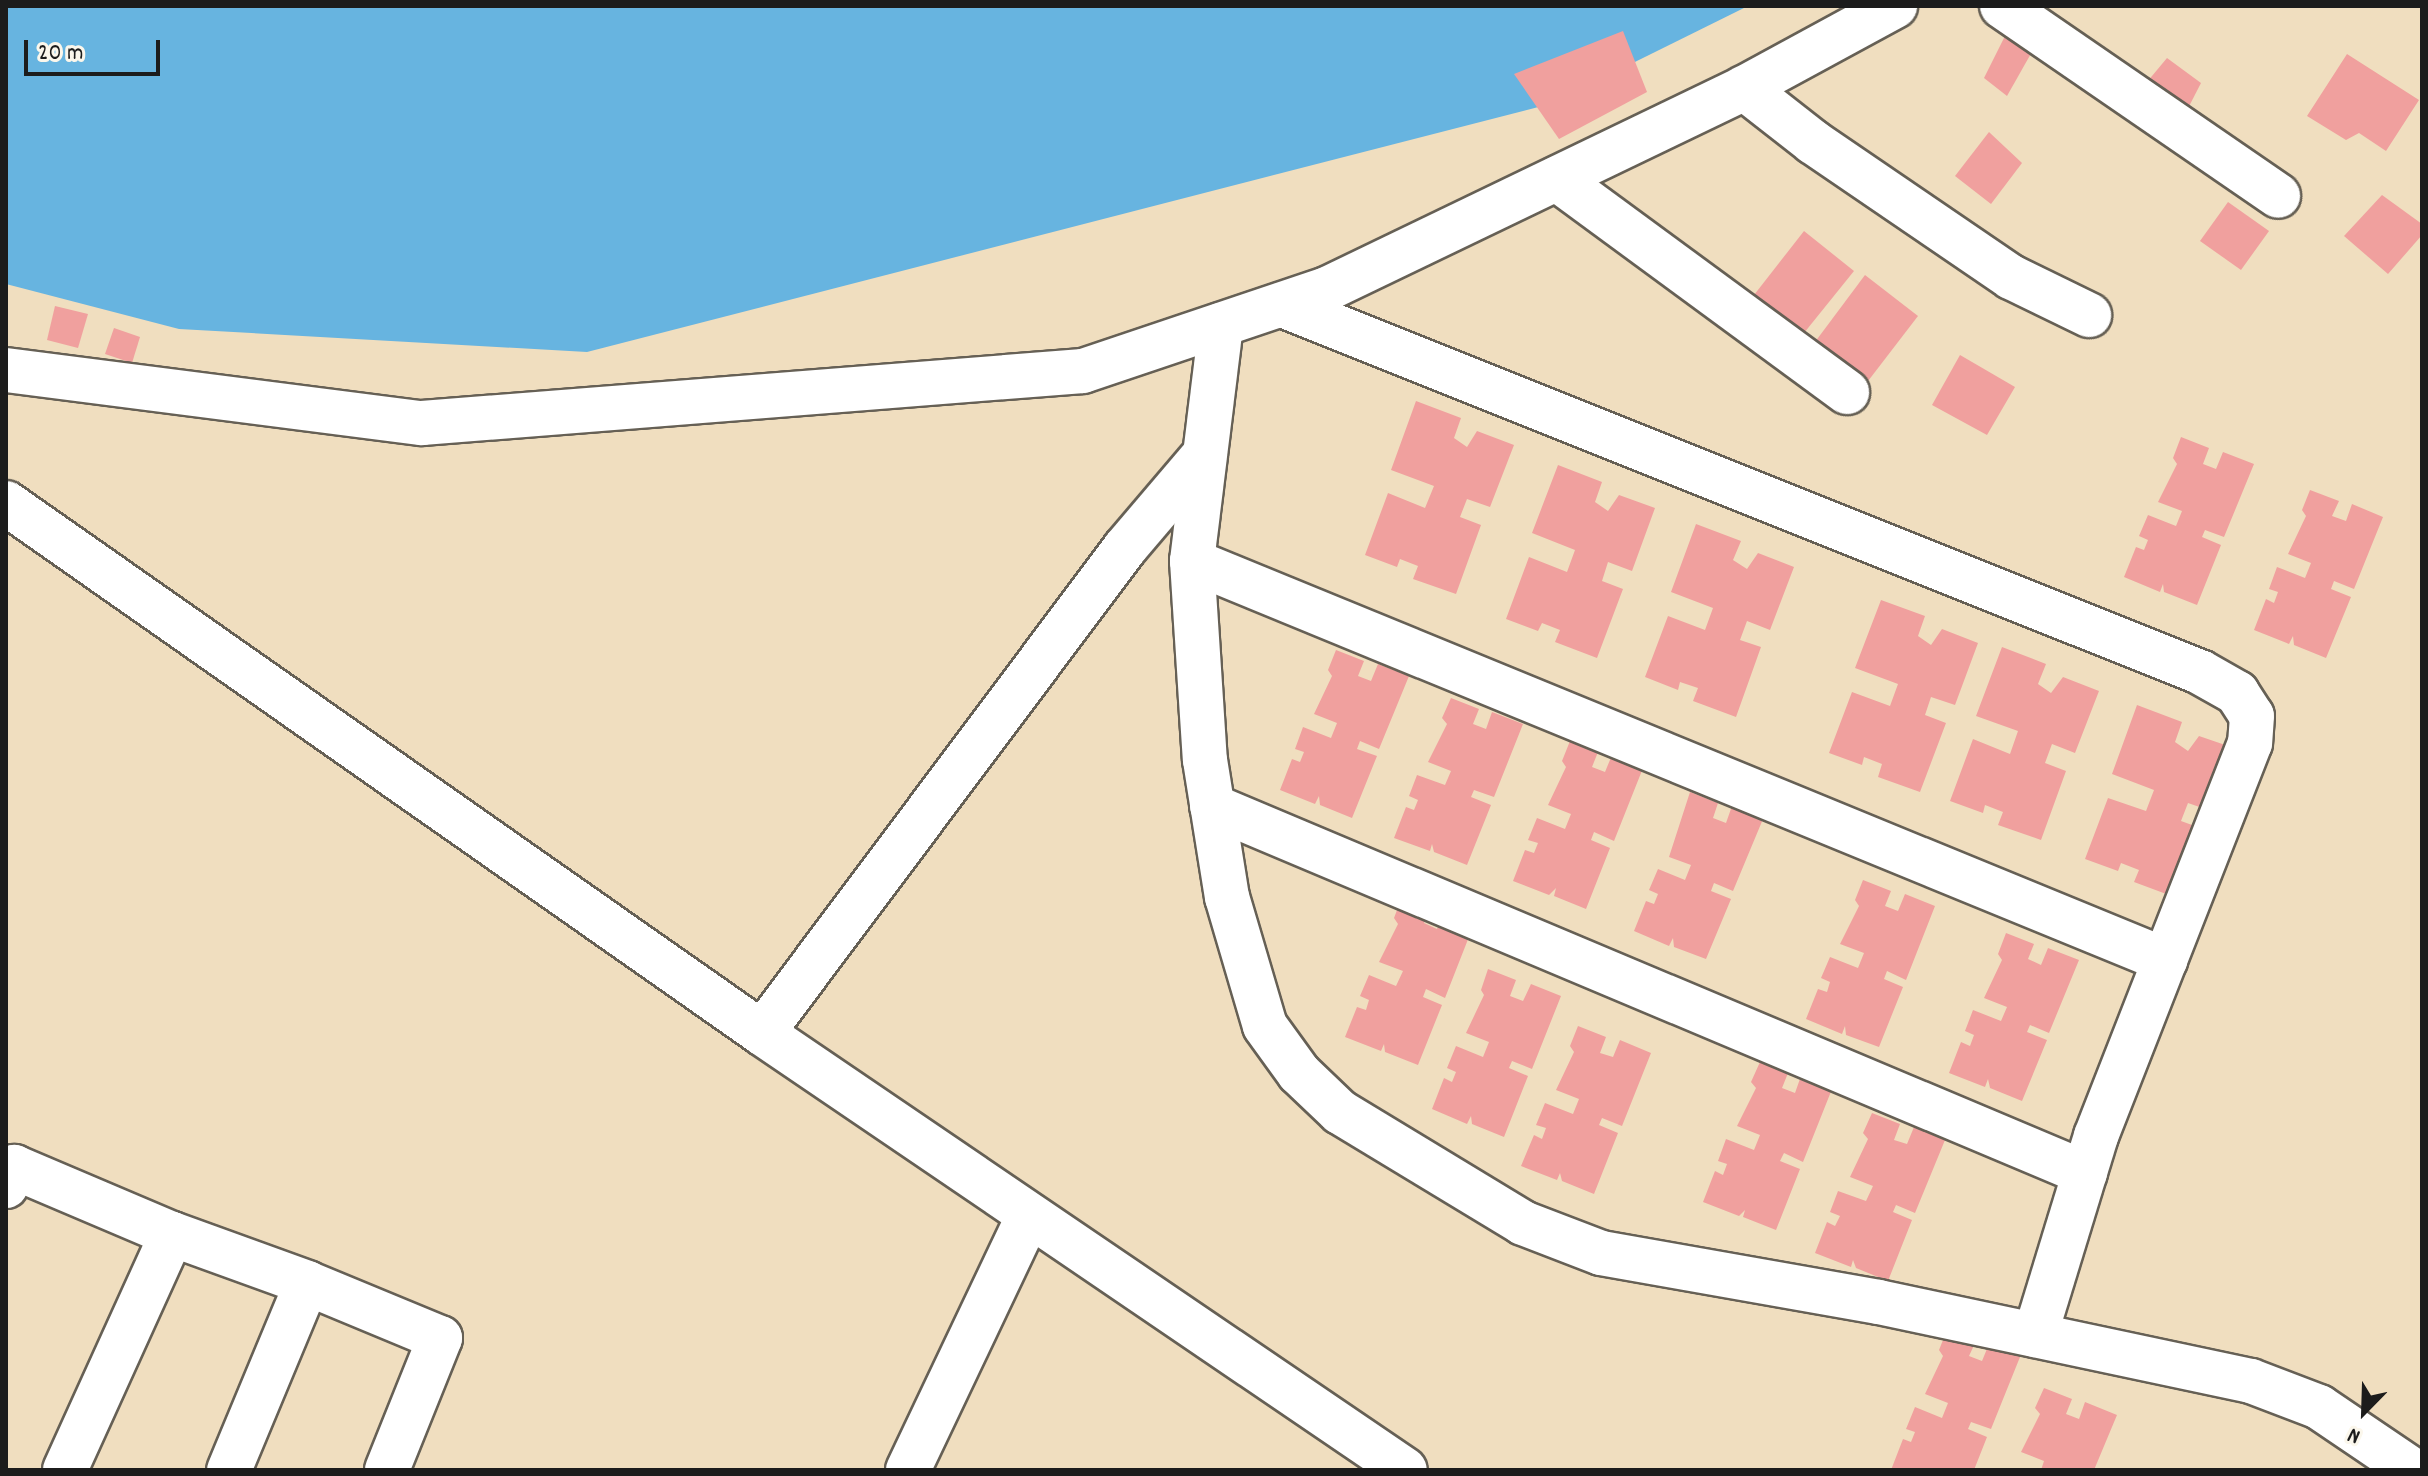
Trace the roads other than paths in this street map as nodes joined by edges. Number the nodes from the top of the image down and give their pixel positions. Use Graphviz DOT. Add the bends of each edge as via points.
graph roads {
  1 [pos="1895,6"];
  2 [pos="2002,6"];
  3 [pos="1744,88"];
  4 [pos="1557,179"];
  5 [pos="2278,196"];
  6 [pos="1282,305"];
  7 [pos="2089,315"];
  8 [pos="1221,325"];
  9 [pos="6,370"];
  10 [pos="1847,392"];
  11 [pos="1205,454"];
  12 [pos="6,503"];
  13 [pos="1192,561"];
  14 [pos="1212,806"];
  15 [pos="2165,960"];
  16 [pos="762,1033"];
  17 [pos="2085,1173"];
  18 [pos="6,1186"];
  19 [pos="1029,1215"];
  20 [pos="172,1234"];
  21 [pos="307,1283"];
  22 [pos="2035,1335"];
  23 [pos="65,1470"];
  24 [pos="229,1470"];
  25 [pos="387,1470"];
  26 [pos="908,1470"];
  27 [pos="1405,1470"];
  28 [pos="2412,1470"];
  1 -- 3 [label="street"];
  2 -- 5 [label="street"];
  3 -- 4 [label="street"];
  3 -- 7 [label="street" via="1813,142 2011,277"];
  4 -- 6 [label="street" via="1327,289"];
  4 -- 10 [label="street"];
  6 -- 8 [label="street"];
  6 -- 15 [label="street" via="2200,672 2237,693 2252,716 2250,743"];
  8 -- 9 [label="street" via="1083,371 422,423"];
  8 -- 11 [label="street"];
  11 -- 13 [label="street"];
  11 -- 16 [label="street" via="1125,548"];
  12 -- 16 [label="street"];
  13 -- 14 [label="street"];
  13 -- 15 [label="street"];
  14 -- 17 [label="street"];
  14 -- 22 [label="street" via="1227,897 1265,1026 1299,1073 1340,1112 1523,1223 1601,1253"];
  15 -- 17 [label="street"];
  16 -- 19 [label="street"];
  17 -- 22 [label="street"];
  18 -- 20 [label="street" via="14,1167"];
  19 -- 26 [label="street"];
  19 -- 27 [label="street"];
  20 -- 21 [label="street"];
  20 -- 23 [label="street"];
  21 -- 24 [label="street"];
  21 -- 25 [label="street" via="440,1338"];
  22 -- 28 [label="street" via="2251,1381 2319,1407"];
}
